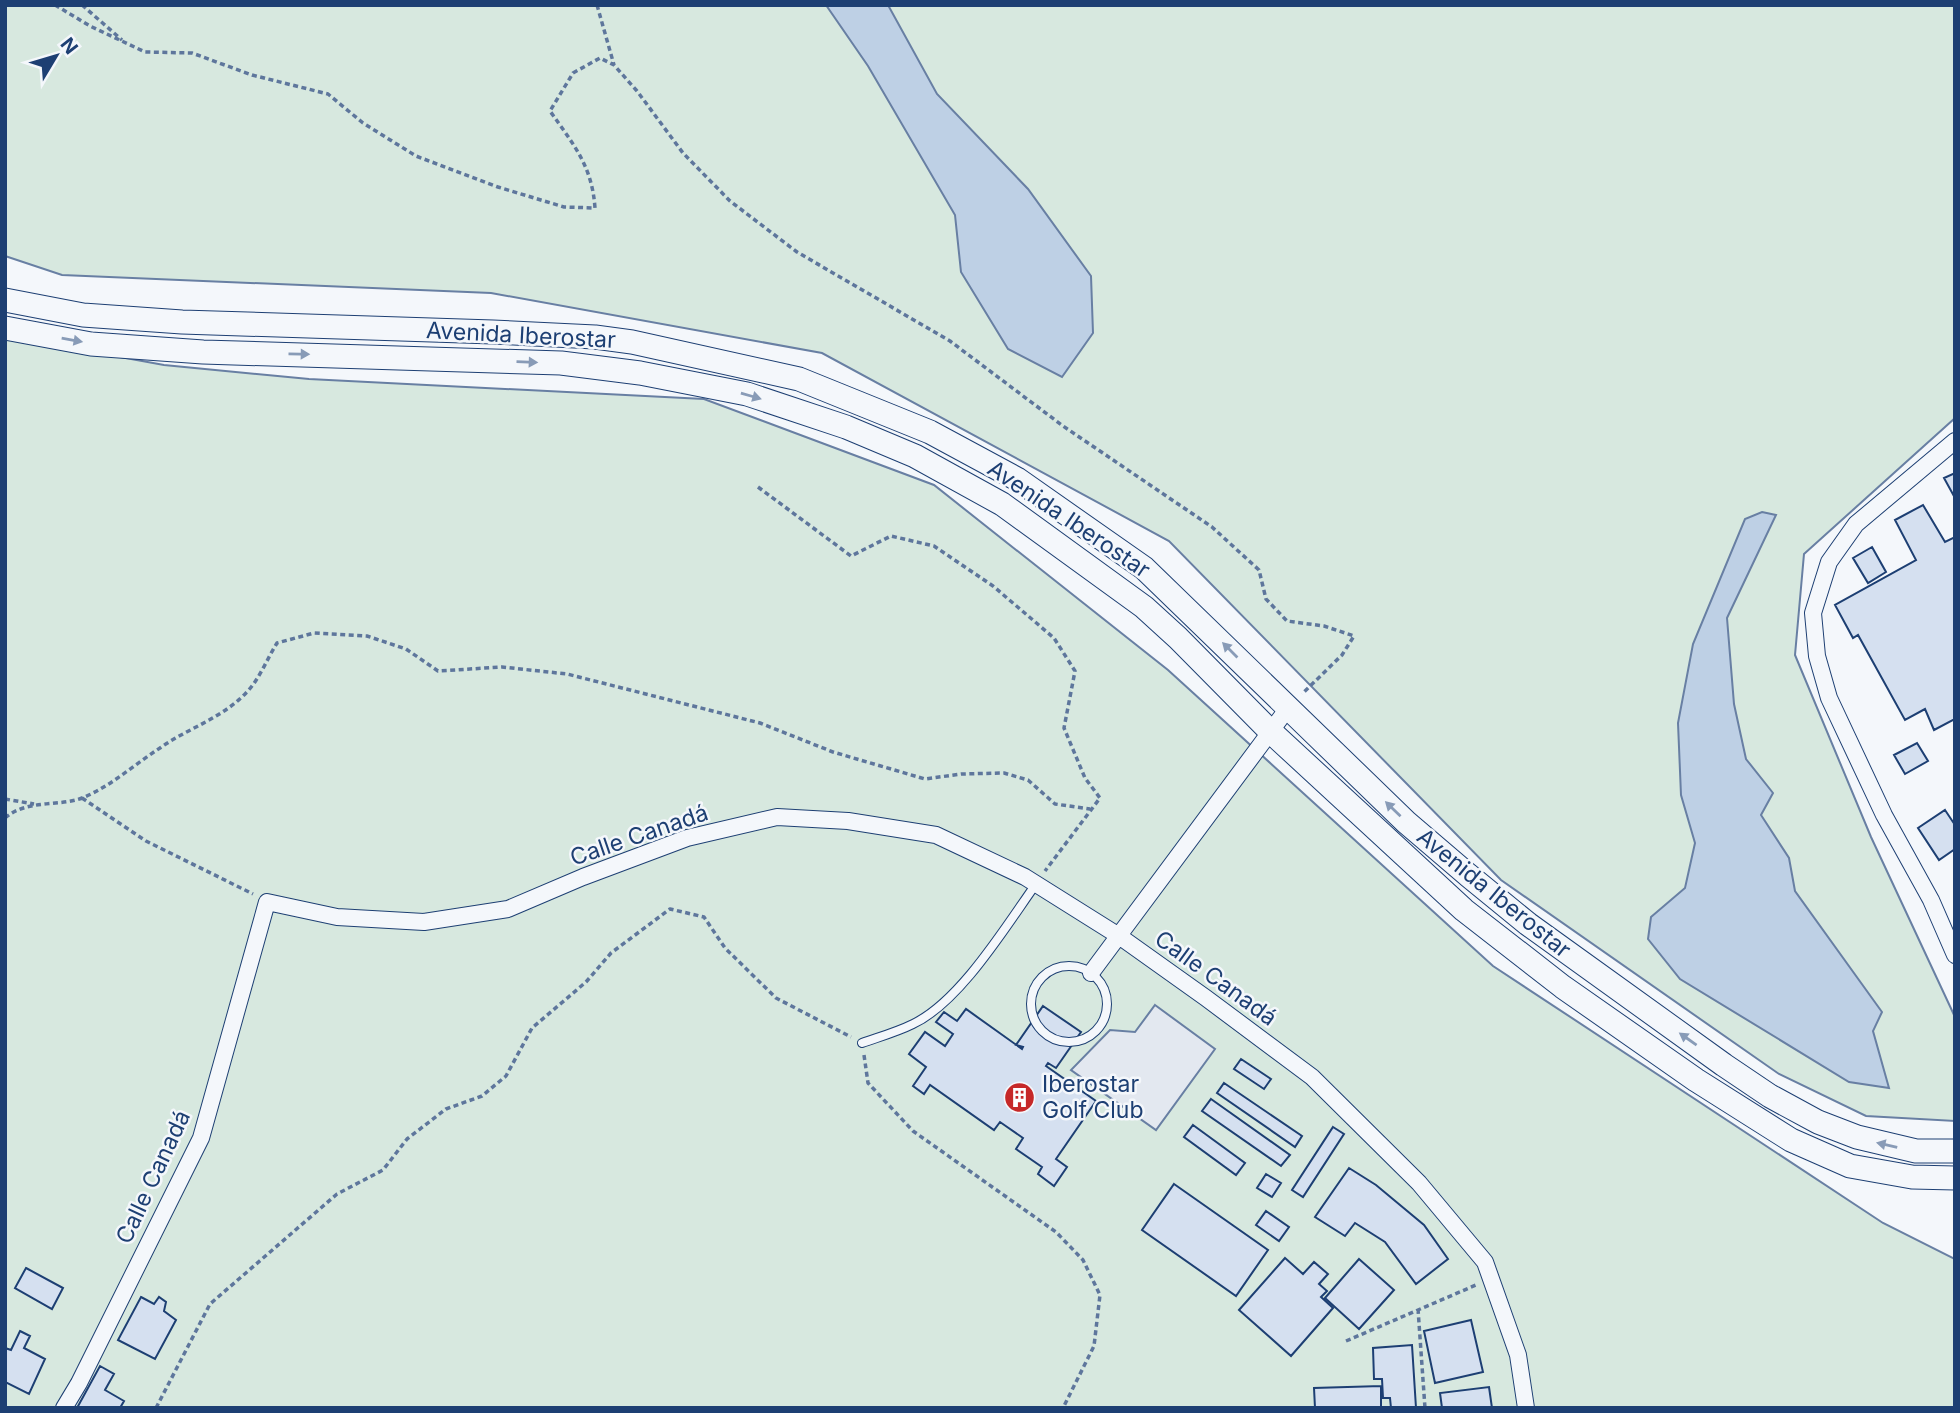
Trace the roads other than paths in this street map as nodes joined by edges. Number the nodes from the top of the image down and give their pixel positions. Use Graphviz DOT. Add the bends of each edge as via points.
graph roads {
  1 [pos="5,300"];
  2 [pos="5,328"];
  3 [pos="1955,441"];
  4 [pos="1288,708"];
  5 [pos="1270,731"];
  6 [pos="1036,884"];
  7 [pos="1119,936"];
  8 [pos="1955,955"];
  9 [pos="1091,973"];
  10 [pos="862,1043"];
  11 [pos="1955,1151"];
  12 [pos="1955,1178"];
  13 [pos="64,1408"];
  14 [pos="1526,1408"];
  4 -- 1 [label="street, Avenida Iberostar, one-way" via="1144,568 1017,479 930,432 799,379 595,337 182,322 83,315"];
  2 -- 5 [label="street, Avenida Iberostar, one-way" via="91,344 203,352 561,363 747,394 915,456 1002,504 1144,607"];
  3 -- 8 [label="street" via="1856,524 1829,562 1814,613 1817,656 1829,698"];
  4 -- 5 [label="street"];
  11 -- 4 [label="street, Avenida Iberostar, one-way" via="1916,1151 1857,1137 1770,1096 1550,940 1478,883 1406,822"];
  5 -- 7 [label="street"];
  5 -- 12 [label="street, Avenida Iberostar" via="1464,910 1563,987 1696,1080 1791,1140 1850,1166 1912,1177"];
  6 -- 7 [label="street, Calle Canadá"];
  6 -- 10 [label="lane" via="948,998 914,1024"];
  6 -- 13 [label="street, Calle Canadá" via="936,835 848,821 777,817 687,838 508,909 424,922 337,917 267,902 201,1138"];
  7 -- 9 [label="street"];
  7 -- 14 [label="street, Calle Canadá" via="1312,1077 1419,1183 1485,1262 1518,1355"];
  9 -- 9 [label="lane" via="1067,966 1054,969 1035,986 1031,1011 1044,1033 1055,1040 1079,1041 1099,1028 1107,1005 1105,993"];
}
